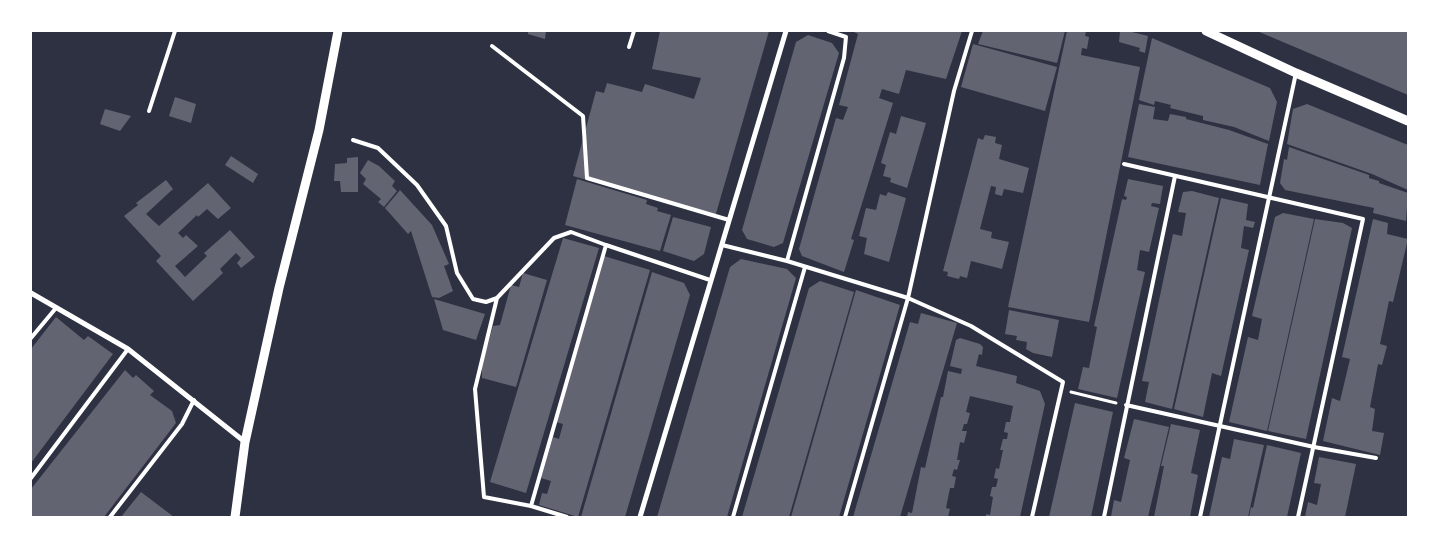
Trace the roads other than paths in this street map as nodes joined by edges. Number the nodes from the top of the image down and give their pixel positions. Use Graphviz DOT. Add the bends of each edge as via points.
graph roads {
  1 [pos="175,31"];
  2 [pos="338,31"];
  3 [pos="634,31"];
  4 [pos="786,31"];
  5 [pos="828,31"];
  6 [pos="972,31"];
  7 [pos="1206,31"];
  8 [pos="492,46"];
  9 [pos="629,47"];
  10 [pos="1296,73"];
  11 [pos="148,111"];
  12 [pos="1408,121"];
  13 [pos="353,140"];
  14 [pos="1124,164"];
  15 [pos="1175,176"];
  16 [pos="1268,198"];
  17 [pos="729,220"];
  18 [pos="722,245"];
  19 [pos="606,246"];
  20 [pos="787,261"];
  21 [pos="805,267"];
  22 [pos="710,280"];
  23 [pos="31,292"];
  24 [pos="497,298"];
  25 [pos="908,298"];
  26 [pos="56,308"];
  27 [pos="31,338"];
  28 [pos="128,349"];
  29 [pos="194,400"];
  30 [pos="1126,405"];
  31 [pos="1221,426"];
  32 [pos="244,442"];
  33 [pos="1314,447"];
  34 [pos="1376,458"];
  35 [pos="31,478"];
  36 [pos="531,506"];
  37 [pos="542,510"];
  38 [pos="110,517"];
  39 [pos="235,517"];
  40 [pos="540,517"];
  41 [pos="567,517"];
  42 [pos="640,517"];
  43 [pos="733,517"];
  44 [pos="845,517"];
  45 [pos="1032,517"];
  46 [pos="1104,517"];
  47 [pos="1200,517"];
  48 [pos="1298,517"];
  1 -- 11 [label="lane"];
  2 -- 32 [label="street" via="319,130"];
  3 -- 9 [label="lane"];
  4 -- 17 [label="street"];
  5 -- 20 [label="lane" via="846,37 844,58"];
  6 -- 25 [label="lane" via="954,91"];
  7 -- 10 [label="street"];
  8 -- 17 [label="lane" via="582,116 587,178"];
  10 -- 12 [label="street"];
  10 -- 16 [label="lane"];
  13 -- 24 [label="lane" via="378,148 417,185 446,226 457,273 473,299 486,302"];
  14 -- 15 [label="lane"];
  15 -- 16 [label="lane"];
  15 -- 30 [label="lane"];
  16 -- 31 [label="lane"];
  16 -- 33 [label="lane" via="1363,219"];
  17 -- 18 [label="street"];
  18 -- 20 [label="lane"];
  18 -- 22 [label="street"];
  19 -- 22 [label="lane"];
  19 -- 24 [label="lane" via="571,232 554,238"];
  19 -- 36 [label="lane"];
  20 -- 21 [label="lane"];
  21 -- 25 [label="lane"];
  21 -- 43 [label="lane"];
  22 -- 42 [label="street"];
  23 -- 26 [label="street"];
  24 -- 36 [label="lane" via="475,389 484,497"];
  25 -- 44 [label="lane"];
  25 -- 45 [label="lane" via="971,326 1063,382"];
  26 -- 27 [label="lane"];
  26 -- 28 [label="street"];
  28 -- 29 [label="street"];
  28 -- 35 [label="lane"];
  29 -- 32 [label="street"];
  29 -- 38 [label="lane" via="182,424"];
  30 -- 31 [label="lane"];
  30 -- 46 [label="lane"];
  31 -- 33 [label="lane"];
  31 -- 47 [label="lane"];
  32 -- 39 [label="street"];
  33 -- 34 [label="lane"];
  33 -- 48 [label="lane"];
  36 -- 37 [label="lane"];
  37 -- 40 [label="lane"];
  37 -- 41 [label="lane"];
}
